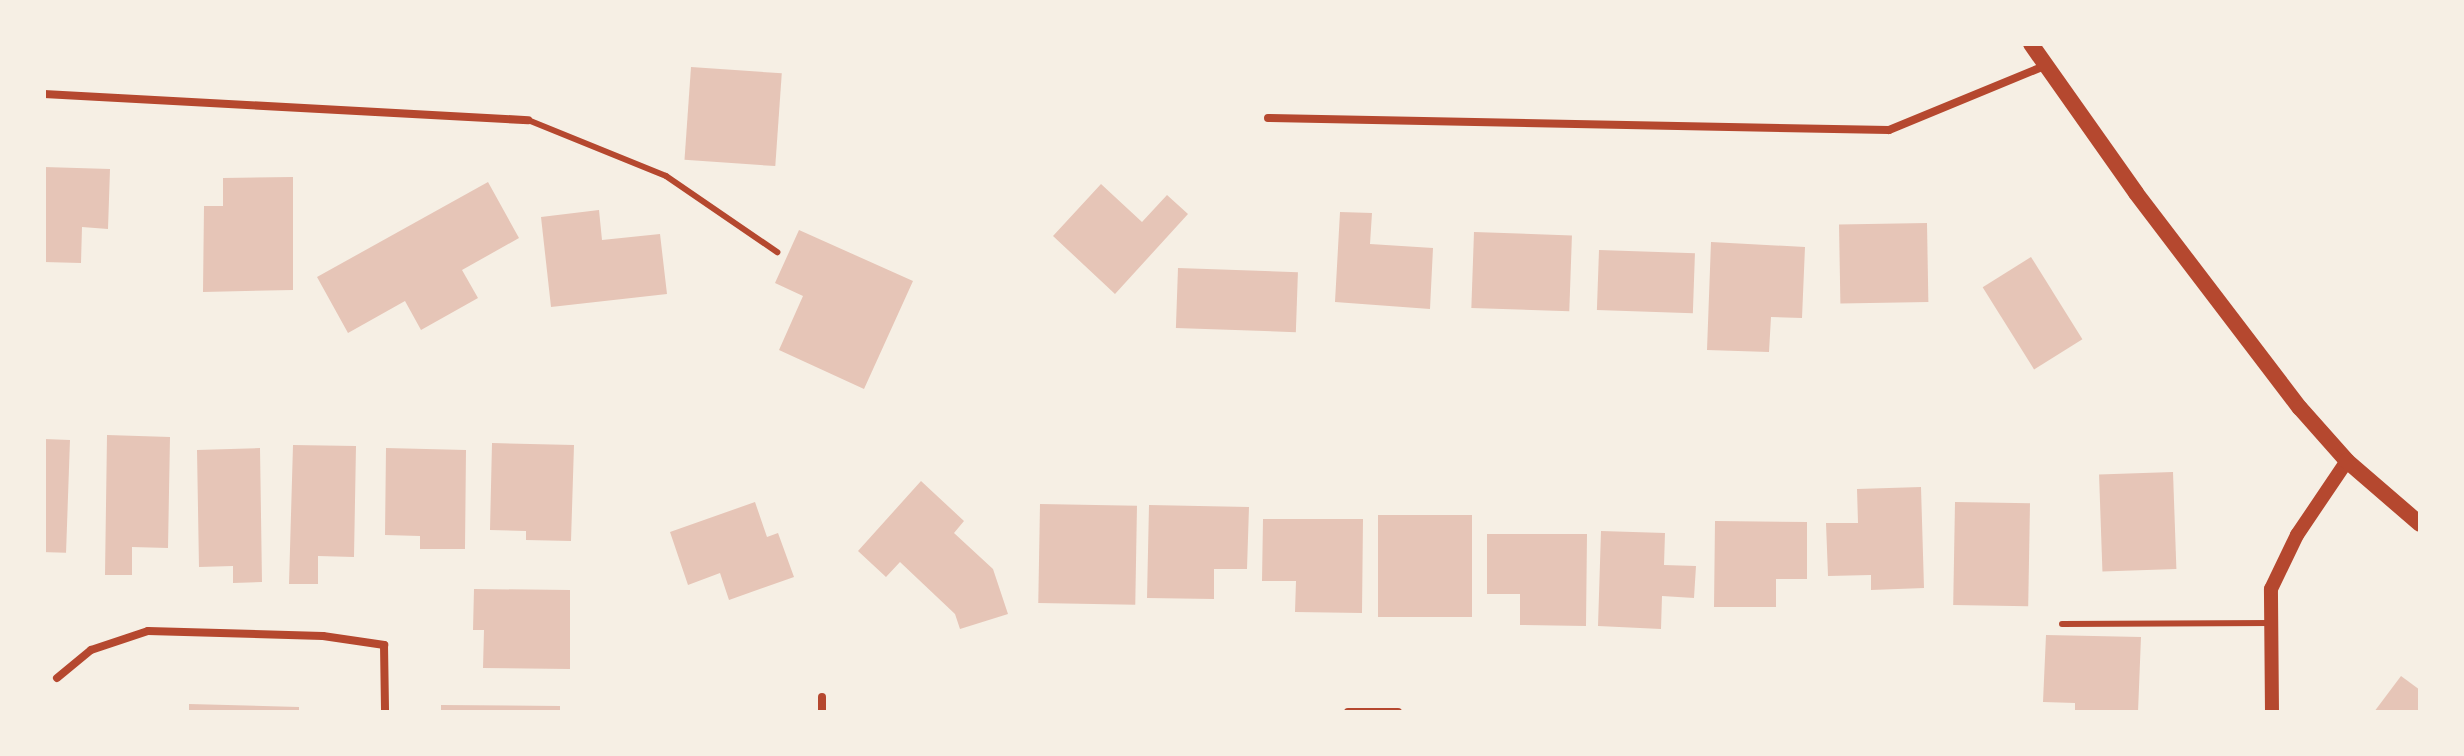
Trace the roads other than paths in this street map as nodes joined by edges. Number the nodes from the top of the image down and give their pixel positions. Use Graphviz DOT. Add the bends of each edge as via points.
graph roads {
  1 [pos="2031,44"];
  2 [pos="2044,66"];
  3 [pos="44,94"];
  4 [pos="1268,118"];
  5 [pos="528,120"];
  6 [pos="777,252"];
  7 [pos="2347,461"];
  8 [pos="2420,524"];
  9 [pos="2272,623"];
  10 [pos="2062,624"];
  11 [pos="57,678"];
  12 [pos="822,697"];
  13 [pos="385,712"];
  14 [pos="822,712"];
  15 [pos="1348,712"];
  16 [pos="1398,712"];
  17 [pos="2272,712"];
  1 -- 2 [label="main road"];
  2 -- 4 [label="street" via="1889,130"];
  2 -- 7 [label="main road" via="2300,408"];
  3 -- 5 [label="street"];
  5 -- 6 [label="lane" via="666,176"];
  7 -- 8 [label="main road"];
  7 -- 9 [label="street" via="2297,535 2271,589"];
  9 -- 10 [label="lane"];
  9 -- 17 [label="street"];
  11 -- 13 [label="street" via="91,650 148,631 323,636 384,645"];
  12 -- 14 [label="street"];
  15 -- 16 [label="street"];
}
